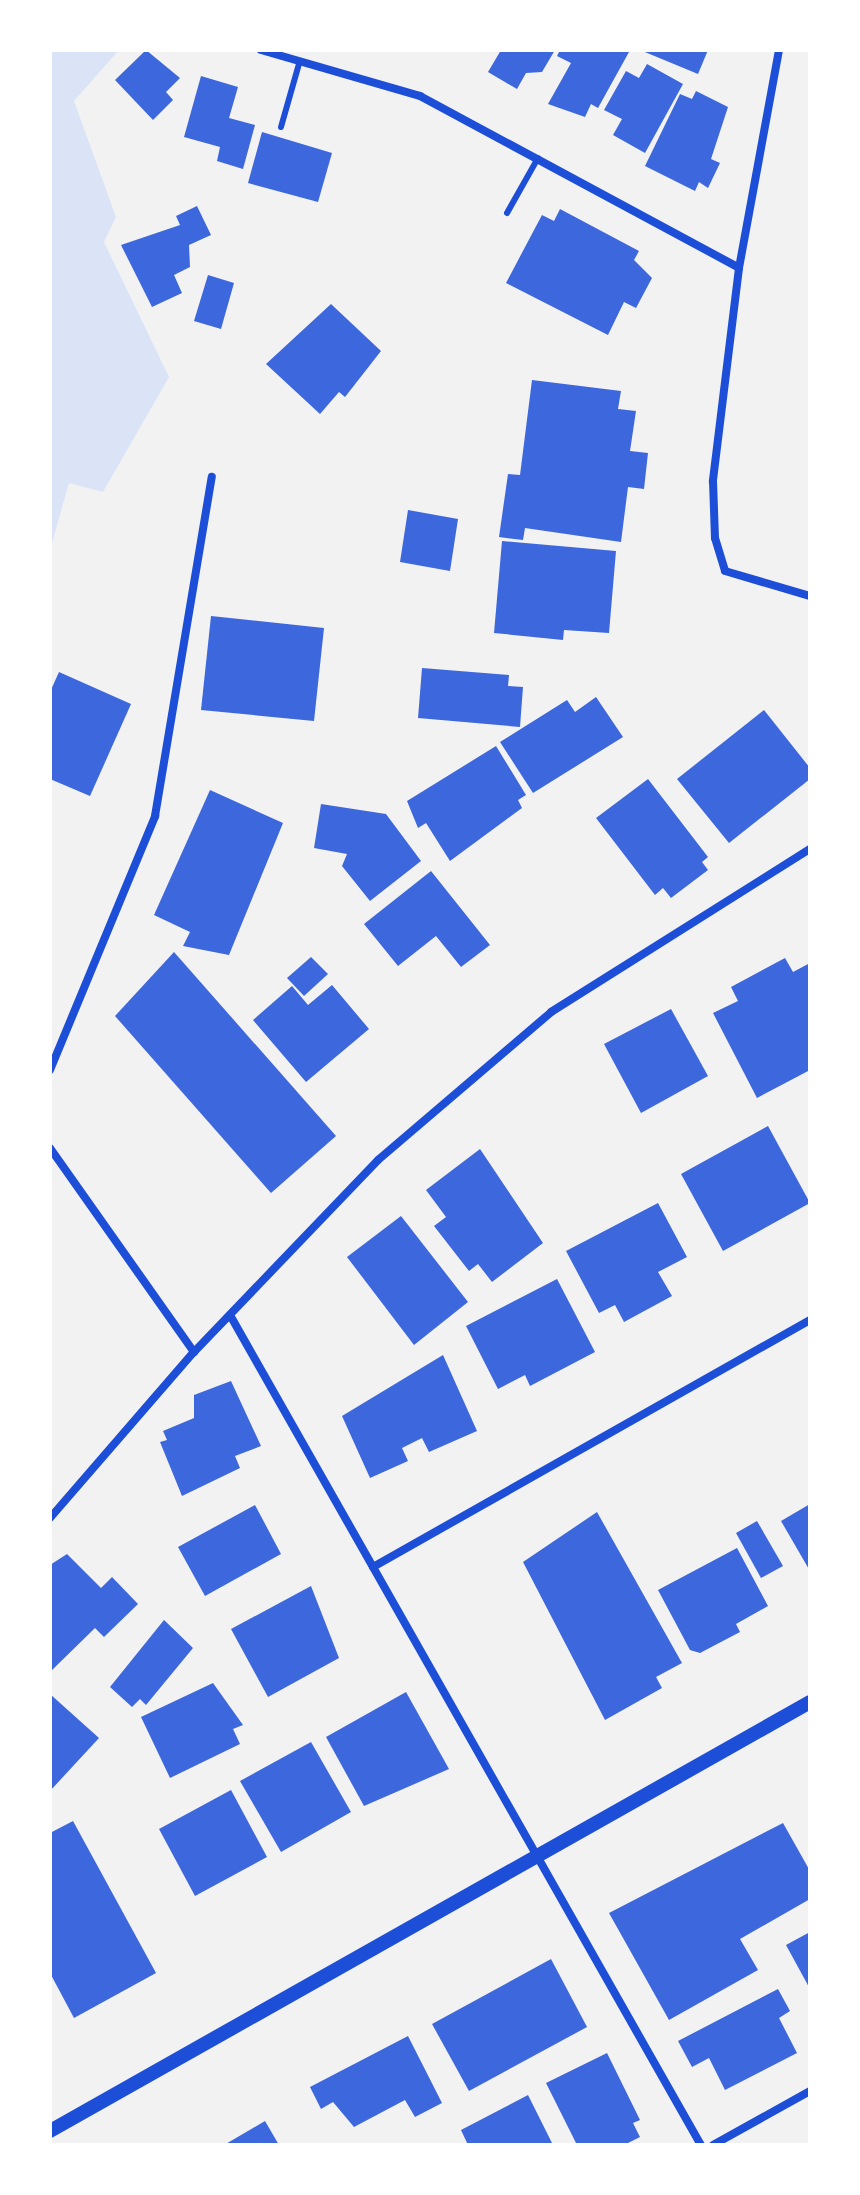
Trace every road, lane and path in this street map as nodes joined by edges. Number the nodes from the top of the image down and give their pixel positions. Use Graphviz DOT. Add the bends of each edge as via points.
graph roads {
  1 [pos="261,50"];
  2 [pos="779,50"];
  3 [pos="299,64"];
  4 [pos="281,127"];
  5 [pos="538,158"];
  6 [pos="507,213"];
  7 [pos="739,268"];
  8 [pos="212,477"];
  9 [pos="810,596"];
  10 [pos="810,849"];
  11 [pos="50,1070"];
  12 [pos="50,1148"];
  13 [pos="230,1315"];
  14 [pos="810,1320"];
  15 [pos="194,1352"];
  16 [pos="50,1518"];
  17 [pos="373,1567"];
  18 [pos="810,1702"];
  19 [pos="534,1858"];
  20 [pos="810,2091"];
  21 [pos="50,2131"];
  22 [pos="701,2145"];
  23 [pos="713,2145"];
  1 -- 3 [label="street"];
  2 -- 7 [label="street"];
  3 -- 4 [label="lane"];
  3 -- 5 [label="street" via="420,96"];
  5 -- 6 [label="lane"];
  5 -- 7 [label="street"];
  7 -- 9 [label="street" via="713,481 715,538 725,571"];
  8 -- 11 [label="street" via="155,816"];
  10 -- 13 [label="street" via="551,1012 378,1160"];
  12 -- 15 [label="street"];
  13 -- 15 [label="street"];
  13 -- 17 [label="street"];
  14 -- 17 [label="street"];
  15 -- 16 [label="street"];
  17 -- 19 [label="street"];
  18 -- 19 [label="street"];
  19 -- 21 [label="street"];
  19 -- 22 [label="street"];
  20 -- 23 [label="street"];
}
